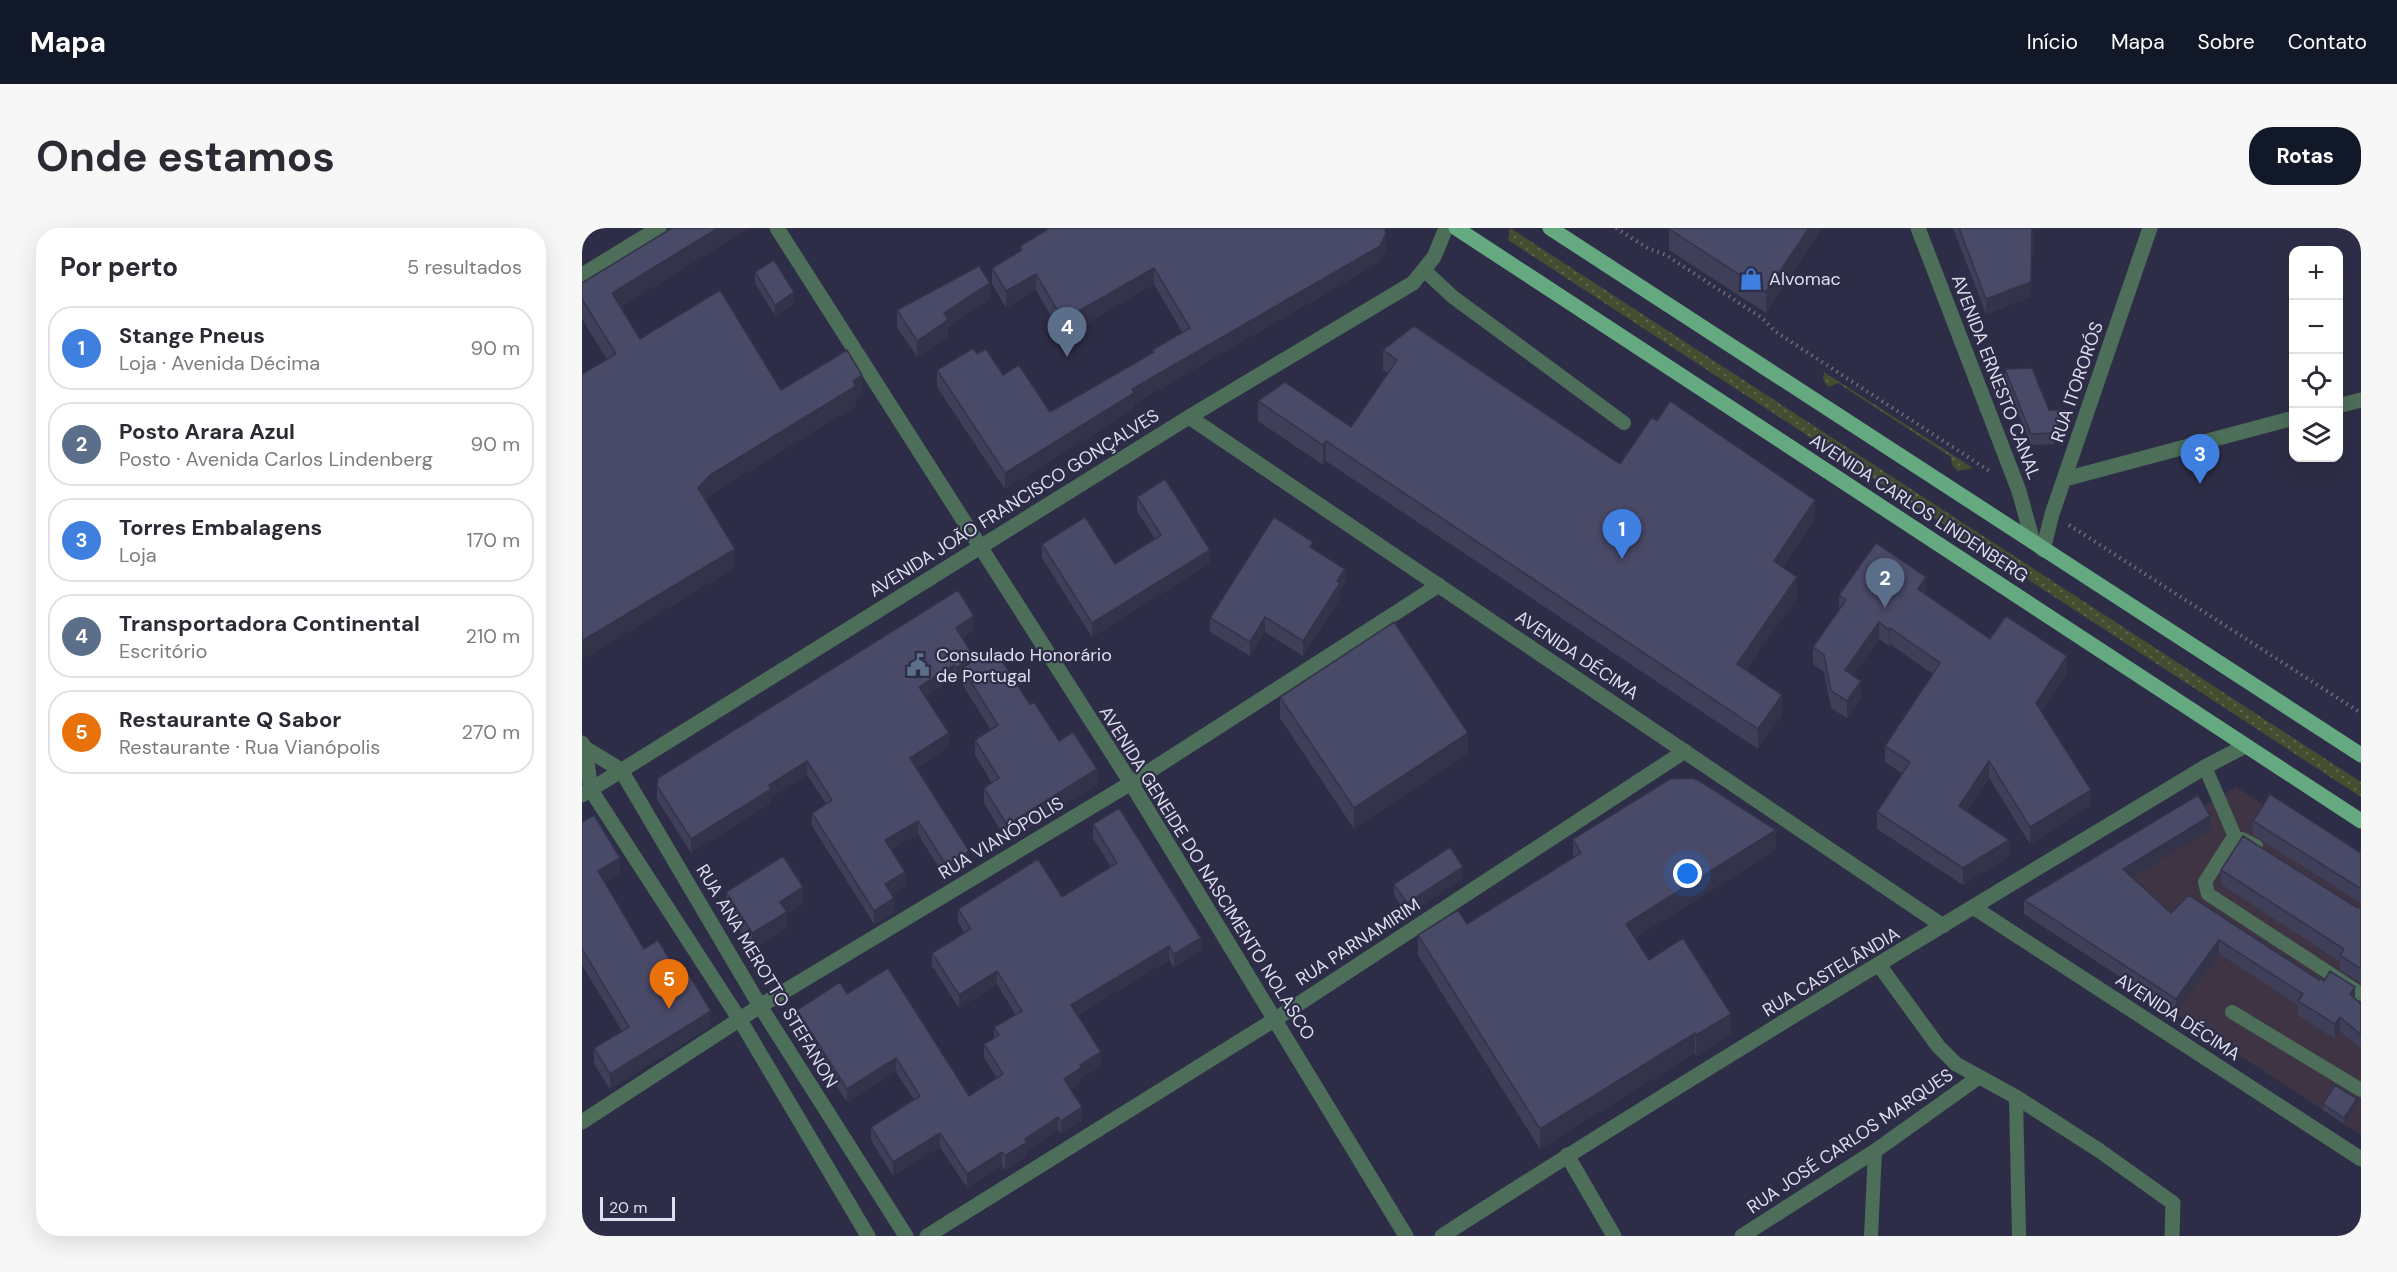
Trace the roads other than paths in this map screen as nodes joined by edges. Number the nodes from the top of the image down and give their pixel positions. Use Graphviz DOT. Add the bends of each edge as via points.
graph roads {
  1 [pos="658,228"];
  2 [pos="777,228"];
  3 [pos="1446,228"];
  4 [pos="1456,228"];
  5 [pos="1550,228"];
  6 [pos="1918,228"];
  7 [pos="2150,228"];
  8 [pos="1425,271"];
  9 [pos="582,275"];
  10 [pos="2361,400"];
  11 [pos="2343,405"];
  12 [pos="1189,417"];
  13 [pos="2289,419"];
  14 [pos="1624,423"];
  15 [pos="2065,479"];
  16 [pos="2038,546"];
  17 [pos="981,547"];
  18 [pos="1439,585"];
  19 [pos="584,746"];
  20 [pos="2245,746"];
  21 [pos="1685,751"];
  22 [pos="2361,755"];
  23 [pos="2205,767"];
  24 [pos="621,770"];
  25 [pos="1131,783"];
  26 [pos="587,793"];
  27 [pos="2361,821"];
  28 [pos="2236,838"];
  29 [pos="2266,853"];
  30 [pos="1973,907"];
  31 [pos="1943,926"];
  32 [pos="1879,965"];
  33 [pos="2361,994"];
  34 [pos="760,1006"];
  35 [pos="2232,1012"];
  36 [pos="740,1020"];
  37 [pos="1274,1020"];
  38 [pos="1979,1077"];
  39 [pos="2361,1090"];
  40 [pos="2016,1097"];
  41 [pos="582,1122"];
  42 [pos="1875,1151"];
  43 [pos="1567,1155"];
  44 [pos="2361,1159"];
  45 [pos="868,1236"];
  46 [pos="906,1236"];
  47 [pos="927,1236"];
  48 [pos="1406,1236"];
  49 [pos="1442,1236"];
  50 [pos="1614,1236"];
  51 [pos="1742,1236"];
  52 [pos="1871,1236"];
  53 [pos="2019,1236"];
  54 [pos="2172,1236"];
  1 -- 9 [label="street"];
  2 -- 17 [label="street, AVENIDA GENEIDE DO NASCIMENTO NOLASCO"];
  3 -- 8 [label="street, AVENIDA JOÃO FRANCISCO GONÇALVES"];
  4 -- 20 [label="main road, AVENIDA CARLOS LINDENBERG"];
  5 -- 16 [label="main road, AVENIDA CARLOS LINDENBERG"];
  6 -- 16 [label="street, AVENIDA ERNESTO CANAL"];
  7 -- 15 [label="street, RUA ITORORÓS"];
  8 -- 12 [label="street, AVENIDA JOÃO FRANCISCO GONÇALVES" via="1413,283"];
  8 -- 14 [label="lane" via="1453,297"];
  10 -- 11 [label="street"];
  12 -- 17 [label="street, AVENIDA JOÃO FRANCISCO GONÇALVES"];
  12 -- 18 [label="street, AVENIDA DÉCIMA"];
  13 -- 15 [label="street"];
  15 -- 16 [label="street, RUA ITORORÓS"];
  16 -- 22 [label="main road, AVENIDA CARLOS LINDENBERG"];
  17 -- 24 [label="street, AVENIDA JOÃO FRANCISCO GONÇALVES"];
  17 -- 25 [label="street, AVENIDA GENEIDE DO NASCIMENTO NOLASCO"];
  18 -- 21 [label="street, AVENIDA DÉCIMA"];
  18 -- 25 [label="street, RUA VIANÓPOLIS"];
  19 -- 24 [label="street, RUA ANA MEROTTO STEFANON"];
  19 -- 26 [label="street, RUA ANA MEROTTO STEFANON"];
  20 -- 23 [label="street, RUA CASTELÂNDIA"];
  20 -- 27 [label="main road, AVENIDA CARLOS LINDENBERG"];
  21 -- 31 [label="street, AVENIDA DÉCIMA"];
  21 -- 37 [label="street, RUA PARNAMIRIM"];
  23 -- 28 [label="lane"];
  23 -- 30 [label="street, RUA CASTELÂNDIA"];
  24 -- 26 [label="street, AVENIDA JOÃO FRANCISCO GONÇALVES"];
  24 -- 34 [label="street, RUA ANA MEROTTO STEFANON"];
  25 -- 34 [label="street, RUA VIANÓPOLIS"];
  25 -- 37 [label="street, AVENIDA GENEIDE DO NASCIMENTO NOLASCO"];
  26 -- 36 [label="street, RUA ANA MEROTTO STEFANON"];
  28 -- 29 [label="lane"];
  28 -- 33 [label="lane" via="2227,845 2205,882 2208,894"];
  30 -- 31 [label="street, RUA CASTELÂNDIA"];
  30 -- 44 [label="street, AVENIDA DÉCIMA"];
  31 -- 32 [label="street, RUA CASTELÂNDIA"];
  32 -- 38 [label="street" via="1938,1047 1956,1064"];
  32 -- 43 [label="street, RUA CASTELÂNDIA"];
  34 -- 36 [label="street, RUA VIANÓPOLIS"];
  34 -- 46 [label="street, RUA ANA MEROTTO STEFANON"];
  35 -- 39 [label="lane"];
  36 -- 41 [label="street, RUA VIANÓPOLIS"];
  36 -- 45 [label="street, RUA ANA MEROTTO STEFANON"];
  37 -- 47 [label="street, RUA PARNAMIRIM"];
  37 -- 48 [label="street, AVENIDA GENEIDE DO NASCIMENTO NOLASCO"];
  38 -- 40 [label="street"];
  38 -- 42 [label="street, RUA JOSÉ CARLOS MARQUES"];
  40 -- 53 [label="lane"];
  40 -- 54 [label="street" via="2173,1203"];
  42 -- 51 [label="street, RUA JOSÉ CARLOS MARQUES"];
  42 -- 52 [label="lane"];
  43 -- 49 [label="street, RUA CASTELÂNDIA"];
  43 -- 50 [label="street"];
}
